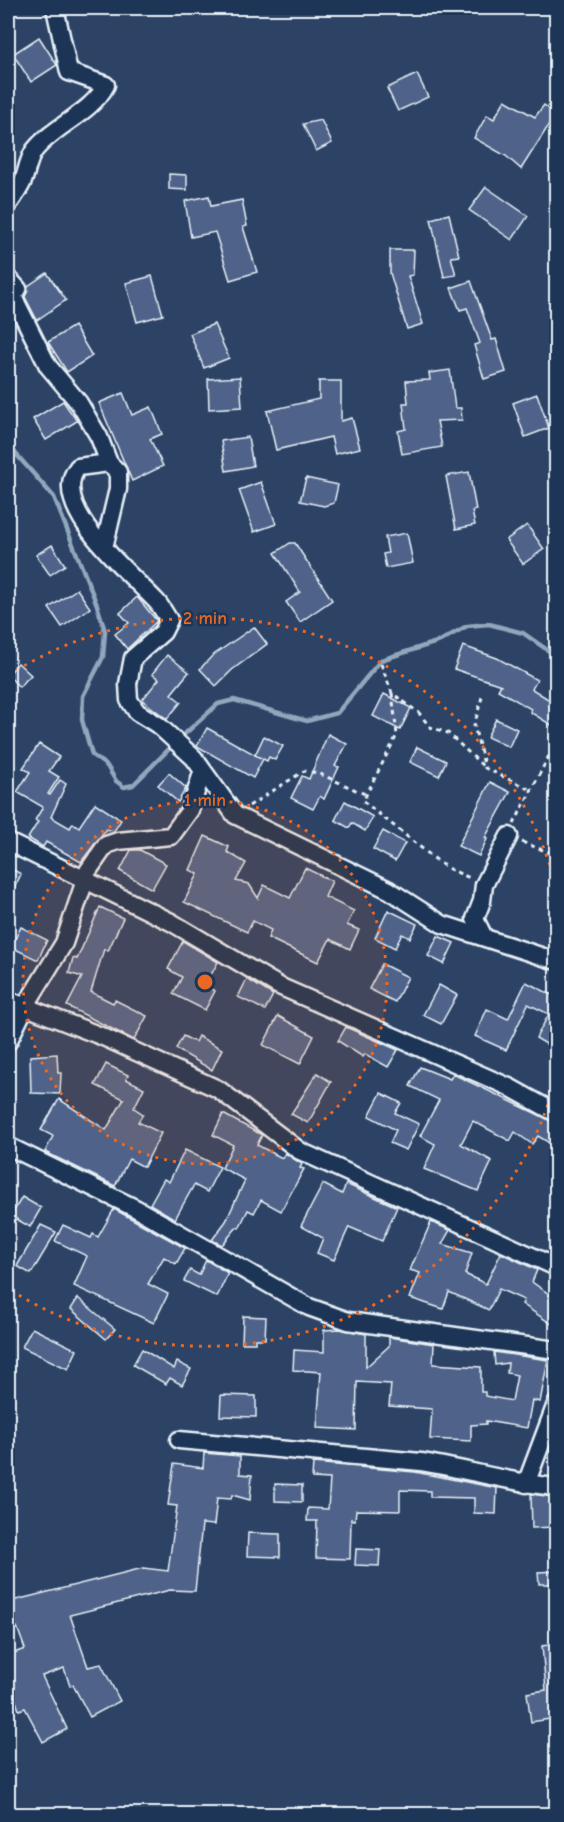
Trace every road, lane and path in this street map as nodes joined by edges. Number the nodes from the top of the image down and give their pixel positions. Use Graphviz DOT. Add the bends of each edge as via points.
graph roads {
  1 [pos="55,8"];
  2 [pos="8,205"];
  3 [pos="8,278"];
  4 [pos="109,463"];
  5 [pos="104,548"];
  6 [pos="381,664"];
  7 [pos="392,693"];
  8 [pos="482,697"];
  9 [pos="556,742"];
  10 [pos="485,768"];
  11 [pos="202,773"];
  12 [pos="531,790"];
  13 [pos="367,795"];
  14 [pos="235,815"];
  15 [pos="509,836"];
  16 [pos="8,842"];
  17 [pos="556,855"];
  18 [pos="84,882"];
  19 [pos="484,885"];
  20 [pos="484,937"];
  21 [pos="556,961"];
  22 [pos="8,1000"];
  23 [pos="26,1005"];
  24 [pos="8,1042"];
  25 [pos="556,1113"];
  26 [pos="8,1146"];
  27 [pos="556,1267"];
  28 [pos="556,1350"];
  29 [pos="556,1404"];
  30 [pos="179,1440"];
  31 [pos="526,1484"];
  32 [pos="556,1487"];
  1 -- 2 [label="street" via="69,72 106,85 83,111 34,152"];
  3 -- 4 [label="street" via="18,289 13,296 15,305 48,366 79,404"];
  4 -- 5 [label="street" via="118,472 118,489"];
  4 -- 5 [label="street" via="78,467 71,475 70,485 79,513"];
  5 -- 11 [label="street" via="157,601 169,620 163,632 133,658 129,700 136,712 158,725 194,758"];
  6 -- 7 [label="path"];
  7 -- 10 [label="path" via="419,713 430,727 448,733"];
  7 -- 13 [label="path" via="397,735"];
  8 -- 10 [label="path" via="474,726"];
  9 -- 12 [label="path"];
  10 -- 12 [label="path"];
  11 -- 14 [label="street"];
  11 -- 18 [label="street" via="190,810 171,836 106,845"];
  12 -- 15 [label="path"];
  13 -- 14 [label="path" via="318,773 304,771"];
  13 -- 19 [label="path" via="363,801 446,867"];
  14 -- 20 [label="street" via="389,890 442,924"];
  15 -- 17 [label="path"];
  15 -- 19 [label="street"];
  16 -- 18 [label="street"];
  18 -- 23 [label="street" via="64,944"];
  18 -- 25 [label="street" via="171,922 279,986 509,1087"];
  19 -- 20 [label="street" via="475,919"];
  20 -- 21 [label="street"];
  22 -- 23 [label="street"];
  23 -- 24 [label="street"];
  23 -- 27 [label="street" via="218,1089 300,1150"];
  26 -- 28 [label="street" via="137,1209 309,1307 330,1315 348,1321"];
  29 -- 31 [label="street"];
  30 -- 31 [label="street" via="421,1462"];
  31 -- 32 [label="street"];
}
